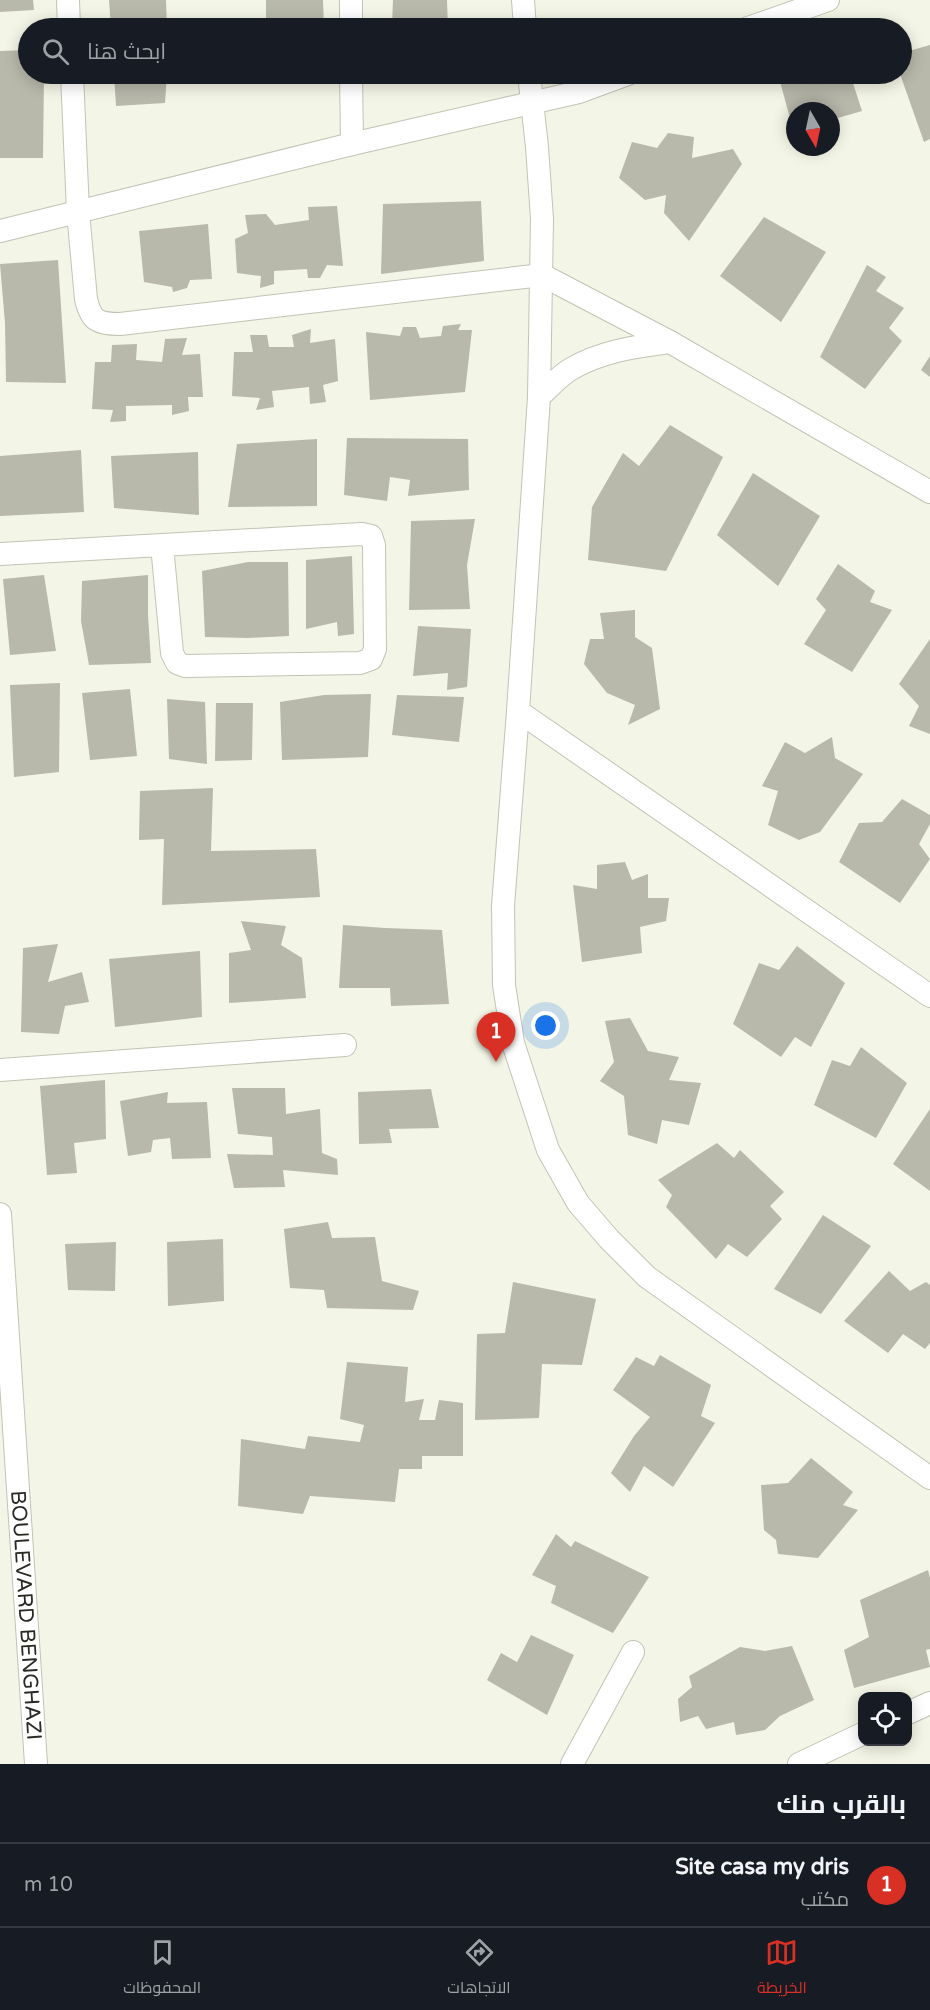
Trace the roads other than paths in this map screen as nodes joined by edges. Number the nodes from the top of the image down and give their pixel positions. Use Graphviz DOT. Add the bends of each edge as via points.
graph roads {
  1 [pos="68,0"];
  2 [pos="351,0"];
  3 [pos="523,0"];
  4 [pos="828,0"];
  5 [pos="69,18"];
  6 [pos="351,18"];
  7 [pos="524,18"];
  8 [pos="777,18"];
  9 [pos="72,84"];
  10 [pos="351,84"];
  11 [pos="530,84"];
  12 [pos="601,84"];
  13 [pos="531,102"];
  14 [pos="352,144"];
  15 [pos="78,212"];
  16 [pos="0,231"];
  17 [pos="542,275"];
  18 [pos="670,342"];
  19 [pos="539,397"];
  20 [pos="930,492"];
  21 [pos="162,545"];
  22 [pos="0,554"];
  23 [pos="518,711"];
  24 [pos="930,996"];
  25 [pos="345,1046"];
  26 [pos="0,1070"];
  27 [pos="0,1214"];
  28 [pos="930,1478"];
  29 [pos="633,1652"];
  30 [pos="930,1702"];
  31 [pos="912,1711"];
  32 [pos="858,1736"];
  33 [pos="36,1764"];
  34 [pos="572,1764"];
  35 [pos="799,1764"];
  1 -- 5 [label="street"];
  2 -- 6 [label="street"];
  3 -- 7 [label="street"];
  4 -- 8 [label="street"];
  9 -- 15 [label="street"];
  10 -- 14 [label="street"];
  11 -- 13 [label="street"];
  12 -- 13 [label="street"];
  13 -- 14 [label="street"];
  13 -- 17 [label="street" via="541,190"];
  14 -- 15 [label="street"];
  15 -- 16 [label="street"];
  15 -- 17 [label="street" via="89,311 96,321 108,324"];
  17 -- 18 [label="street"];
  17 -- 19 [label="street"];
  18 -- 19 [label="street" via="594,357 569,370"];
  18 -- 20 [label="street"];
  19 -- 23 [label="street"];
  21 -- 21 [label="street" via="172,653 177,663 360,663 372,659 375,626 371,536"];
  21 -- 22 [label="street"];
  23 -- 24 [label="street"];
  23 -- 28 [label="street" via="503,906 504,984 513,1043 548,1150 578,1203 647,1277"];
  25 -- 26 [label="street"];
  27 -- 33 [label="street, BOULEVARD BENGHAZI"];
  29 -- 34 [label="street"];
  30 -- 31 [label="street"];
  32 -- 35 [label="street"];
}
